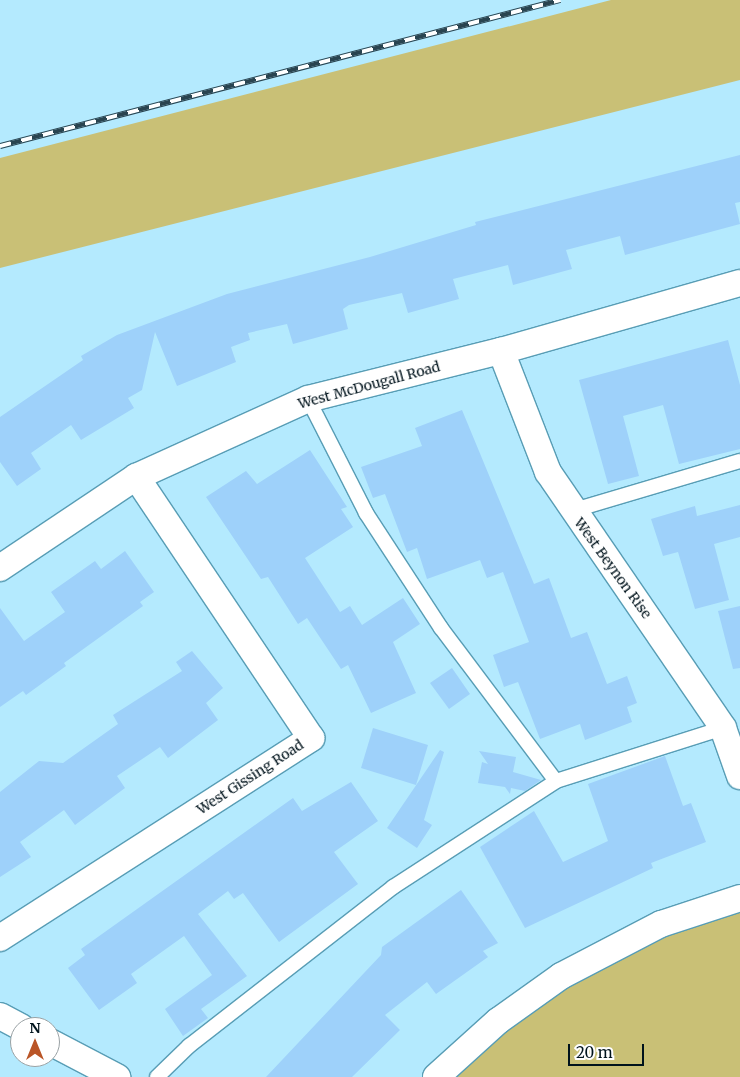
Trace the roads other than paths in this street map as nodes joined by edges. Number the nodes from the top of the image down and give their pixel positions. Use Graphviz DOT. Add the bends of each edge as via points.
graph roads {
  1 [pos="740,283"];
  2 [pos="501,351"];
  3 [pos="308,399"];
  4 [pos="740,462"];
  5 [pos="136,477"];
  6 [pos="571,510"];
  7 [pos="0,568"];
  8 [pos="723,728"];
  9 [pos="740,776"];
  10 [pos="556,781"];
  11 [pos="740,898"];
  12 [pos="0,938"];
  13 [pos="60,1047"];
  14 [pos="117,1077"];
  15 [pos="157,1077"];
  16 [pos="436,1077"];
  1 -- 2 [label="street, West McDougall Road"];
  2 -- 3 [label="street, West McDougall Road"];
  2 -- 6 [label="street, West Beynon Rise" via="548,472"];
  3 -- 5 [label="street, West McDougall Road"];
  3 -- 10 [label="lane" via="366,513 441,628"];
  4 -- 6 [label="lane"];
  5 -- 7 [label="street, West McDougall Road"];
  5 -- 12 [label="street, West Gissing Road" via="311,738"];
  6 -- 8 [label="street, West Beynon Rise"];
  8 -- 9 [label="street, West Beynon Rise"];
  8 -- 10 [label="lane"];
  10 -- 15 [label="lane" via="393,886 188,1046"];
  11 -- 16 [label="street" via="661,924 561,976 498,1021"];
  13 -- 14 [label="street"];
}
